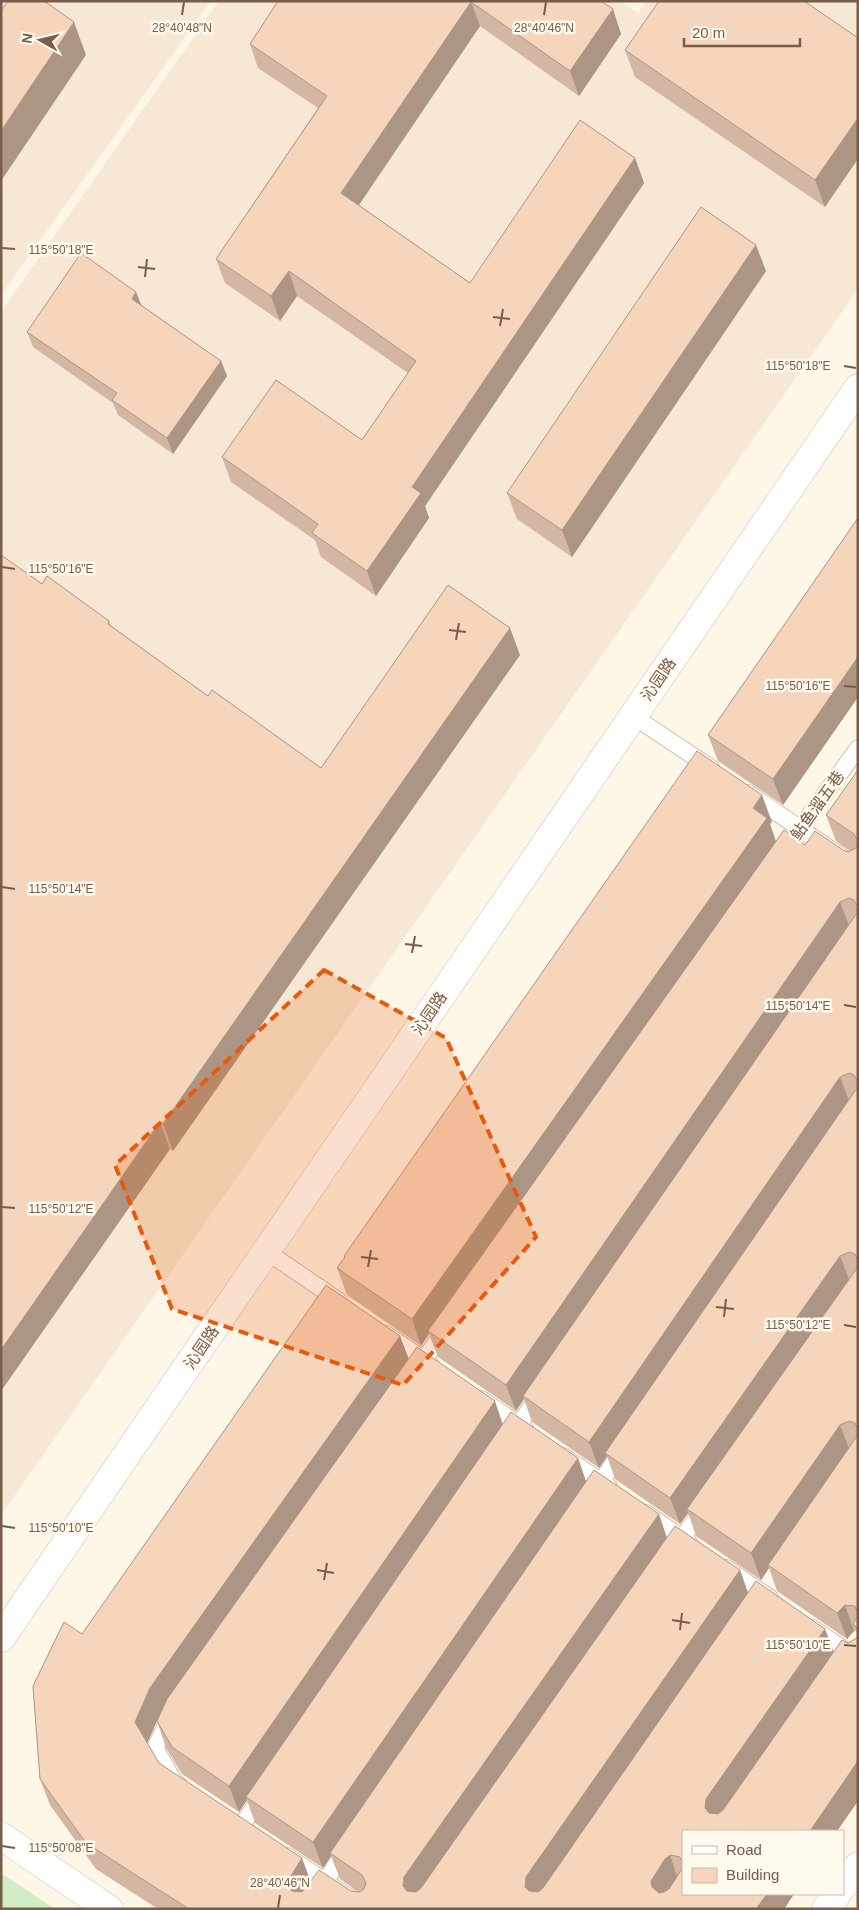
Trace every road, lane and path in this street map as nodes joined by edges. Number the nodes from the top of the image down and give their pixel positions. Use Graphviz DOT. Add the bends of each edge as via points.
graph roads {
  1 [pos="858,388"];
  2 [pos="633,716"];
  3 [pos="858,748"];
  4 [pos="721,775"];
  5 [pos="736,786"];
  6 [pos="800,829"];
  7 [pos="858,868"];
  8 [pos="772,869"];
  9 [pos="266,1251"];
  10 [pos="353,1311"];
  11 [pos="452,1319"];
  12 [pos="377,1327"];
  13 [pos="424,1359"];
  14 [pos="440,1370"];
  15 [pos="407,1384"];
  16 [pos="547,1384"];
  17 [pos="471,1392"];
  18 [pos="519,1425"];
  19 [pos="634,1433"];
  20 [pos="535,1436"];
  21 [pos="551,1448"];
  22 [pos="502,1450"];
  23 [pos="601,1482"];
  24 [pos="716,1490"];
  25 [pos="584,1506"];
  26 [pos="682,1538"];
  27 [pos="698,1549"];
  28 [pos="714,1560"];
  29 [pos="665,1562"];
  30 [pos="774,1577"];
  31 [pos="763,1594"];
  32 [pos="752,1610"];
  33 [pos="786,1610"];
  34 [pos="802,1620"];
  35 [pos="1,1638"];
  36 [pos="855,1650"];
  37 [pos="837,1669"];
  38 [pos="179,1704"];
  39 [pos="269,1785"];
  40 [pos="189,1791"];
  41 [pos="226,1816"];
  42 [pos="241,1826"];
  43 [pos="358,1832"];
  44 [pos="1,1836"];
  45 [pos="256,1836"];
  46 [pos="272,1846"];
  47 [pos="858,1866"];
  48 [pos="325,1881"];
  49 [pos="844,1885"];
  50 [pos="836,1895"];
  51 [pos="109,1909"];
  52 [pos="307,1909"];
  53 [pos="366,1909"];
  54 [pos="826,1909"];
  1 -- 2 [label="street, 沁园路"];
  2 -- 4 [label="lane"];
  2 -- 9 [label="street, 沁园路"];
  3 -- 6 [label="lane, 鲇鱼溜五巷"];
  5 -- 6 [label="lane"];
  6 -- 7 [label="lane"];
  6 -- 8 [label="lane, 鲇鱼溜五巷"];
  9 -- 10 [label="lane"];
  9 -- 35 [label="street, 沁园路"];
  11 -- 13 [label="lane"];
  12 -- 13 [label="lane"];
  13 -- 14 [label="lane"];
  13 -- 15 [label="lane"];
  16 -- 18 [label="lane"];
  17 -- 18 [label="lane"];
  18 -- 20 [label="lane"];
  18 -- 22 [label="lane"];
  19 -- 23 [label="lane"];
  21 -- 23 [label="lane"];
  23 -- 25 [label="lane"];
  23 -- 26 [label="lane"];
  24 -- 26 [label="lane"];
  26 -- 27 [label="lane"];
  26 -- 29 [label="lane"];
  28 -- 31 [label="lane"];
  30 -- 31 [label="lane"];
  31 -- 32 [label="lane"];
  31 -- 33 [label="lane"];
  34 -- 36 [label="lane"];
  36 -- 37 [label="lane"];
  38 -- 40 [label="lane" via="156,1748 174,1781"];
  39 -- 42 [label="lane"];
  41 -- 42 [label="lane"];
  42 -- 45 [label="lane"];
  43 -- 48 [label="lane"];
  44 -- 51 [label="street"];
  46 -- 48 [label="lane"];
  47 -- 49 [label="street"];
  48 -- 52 [label="lane"];
  48 -- 53 [label="lane"];
  50 -- 54 [label="street"];
}
